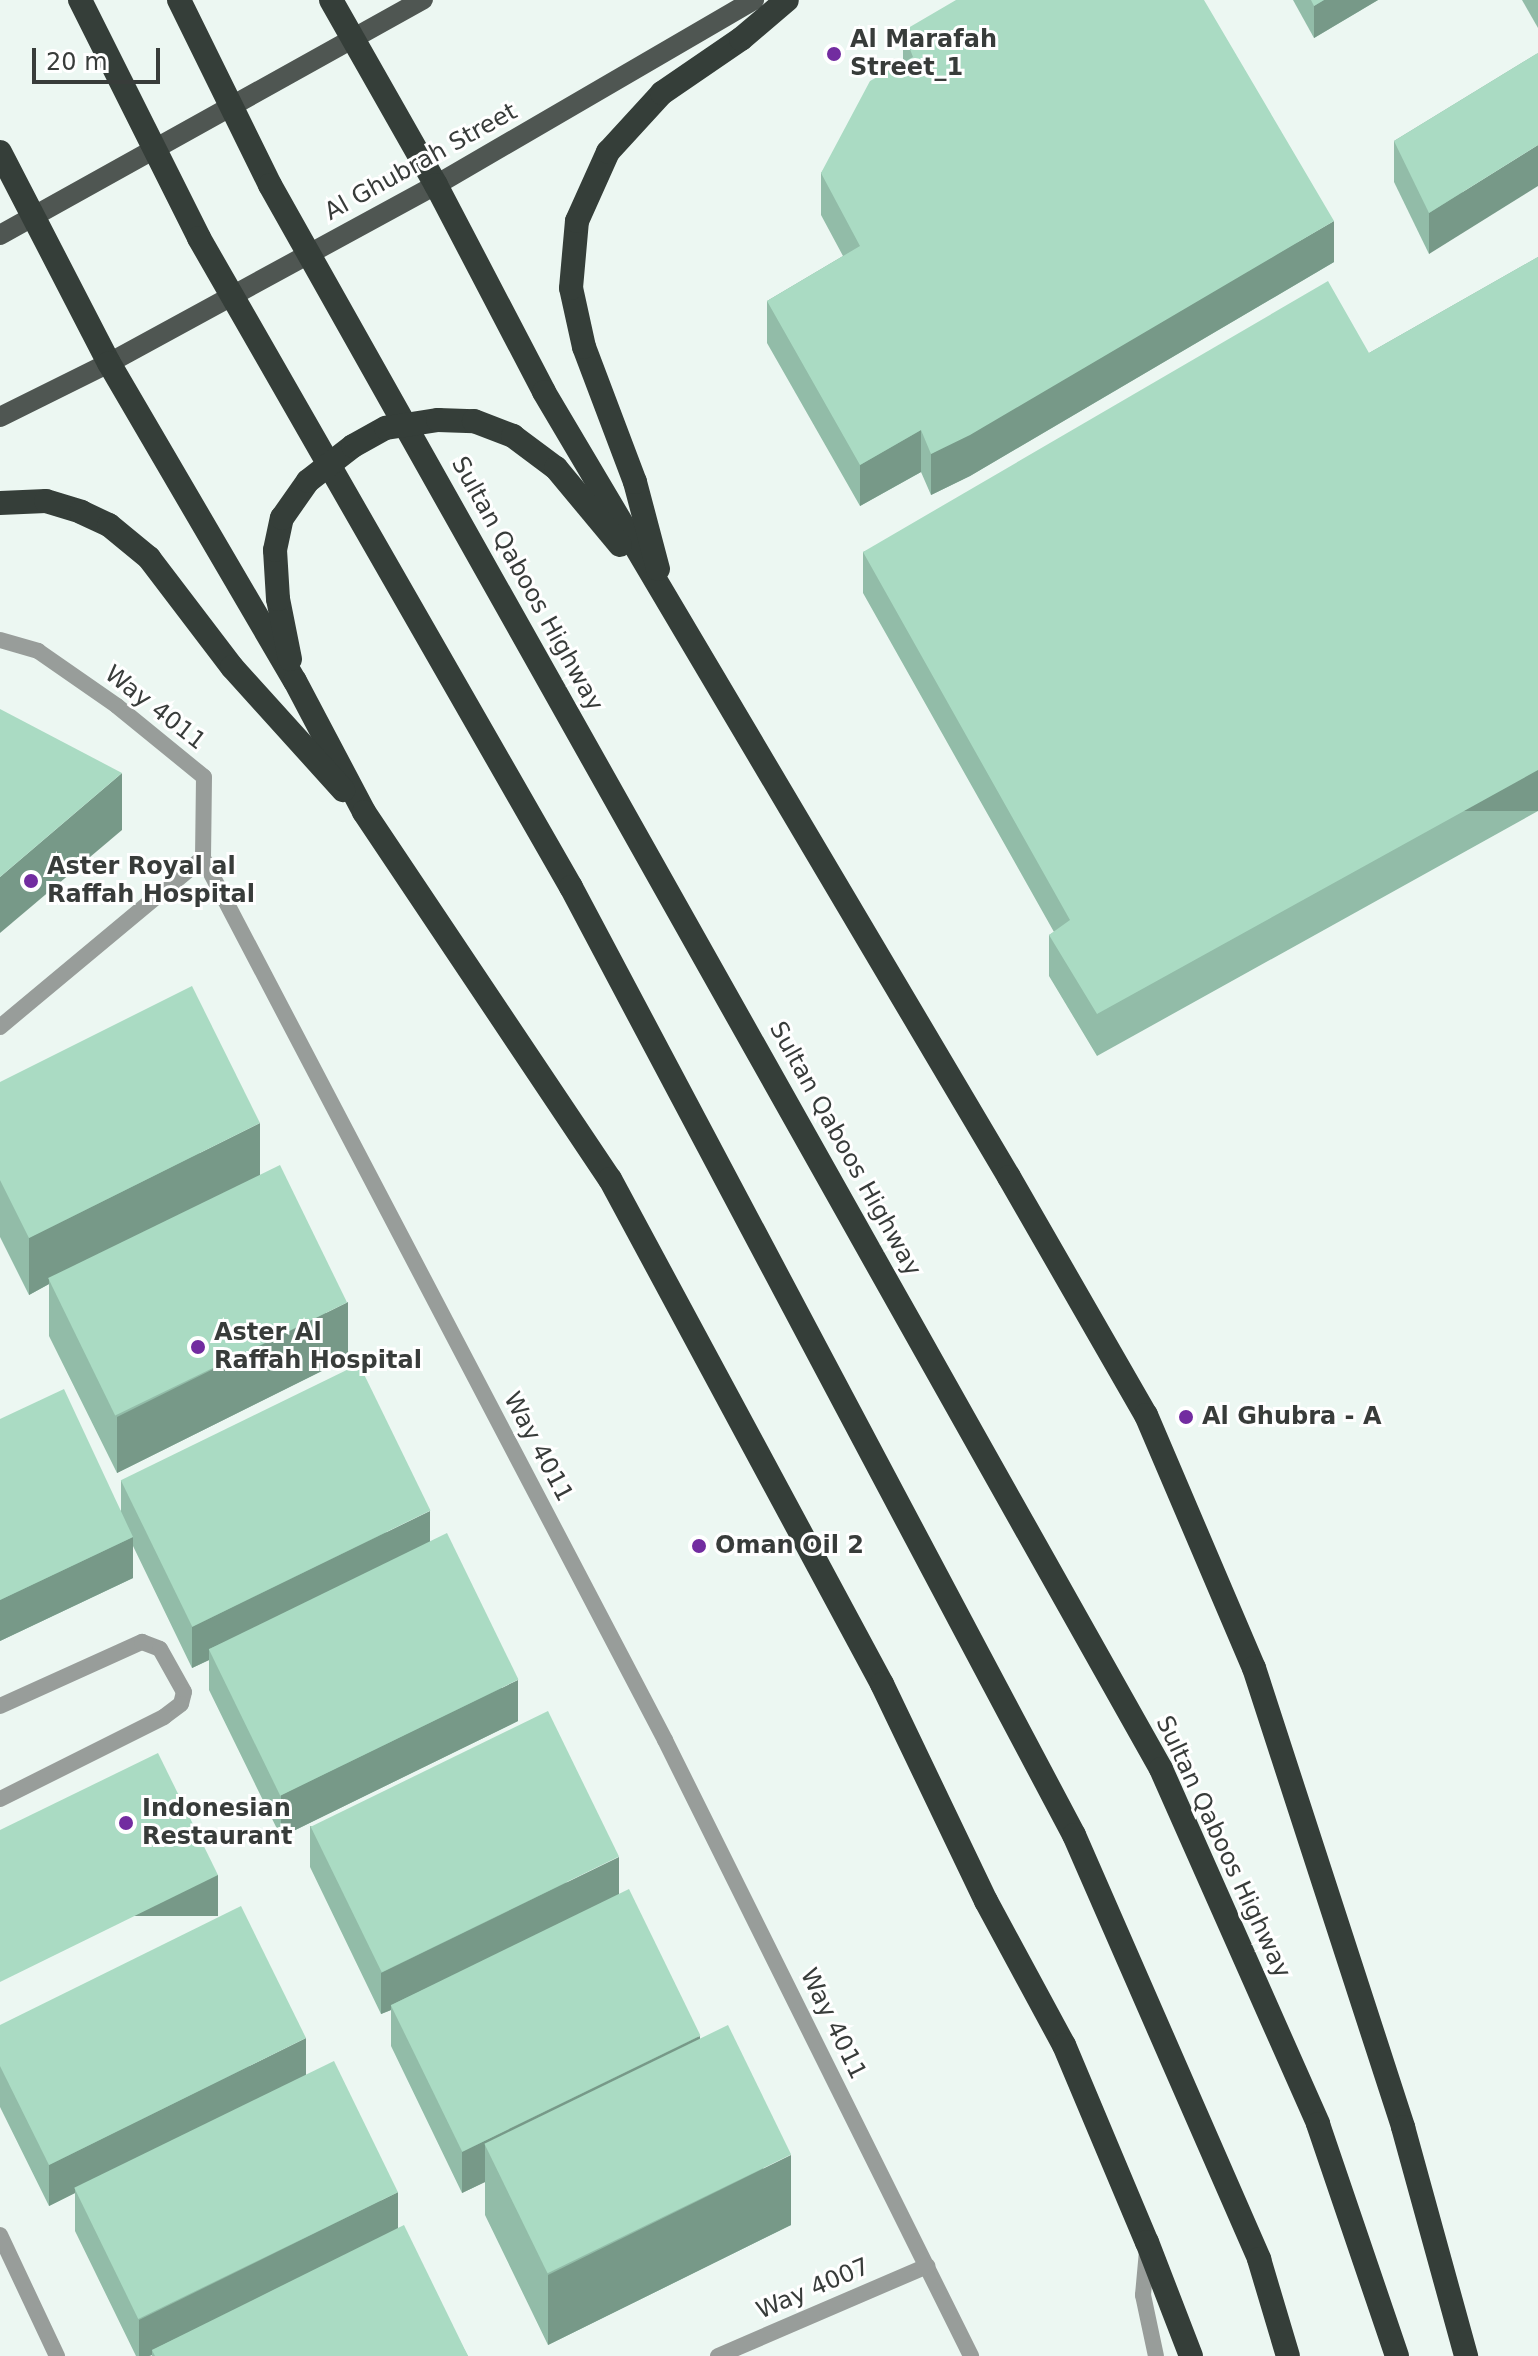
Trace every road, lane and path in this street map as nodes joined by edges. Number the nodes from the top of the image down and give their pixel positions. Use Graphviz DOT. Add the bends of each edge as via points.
graph roads {
  1 [pos="80,0"];
  2 [pos="179,0"];
  3 [pos="331,0"];
  4 [pos="423,0"];
  5 [pos="754,0"];
  6 [pos="787,0"];
  7 [pos="355,41"];
  8 [pos="0,152"];
  9 [pos="436,185"];
  10 [pos="32,216"];
  11 [pos="0,235"];
  12 [pos="109,363"];
  13 [pos="0,417"];
  14 [pos="0,503"];
  15 [pos="665,599"];
  16 [pos="0,640"];
  17 [pos="295,681"];
  18 [pos="364,812"];
  19 [pos="203,858"];
  20 [pos="0,1027"];
  21 [pos="0,1706"];
  22 [pos="0,1799"];
  23 [pos="0,2235"];
  24 [pos="1147,2242"];
  25 [pos="927,2266"];
  26 [pos="57,2356"];
  27 [pos="718,2356"];
  28 [pos="971,2356"];
  29 [pos="1156,2356"];
  30 [pos="1191,2356"];
  31 [pos="1288,2356"];
  32 [pos="1397,2356"];
  33 [pos="1466,2356"];
  1 -- 31 [label="highway" via="199,238 571,887 1074,1835 1259,2259"];
  2 -- 32 [label="highway, Sultan Qaboos Highway" via="270,185 1161,1769 1318,2124"];
  3 -- 7 [label="highway"];
  4 -- 7 [label="main road"];
  5 -- 9 [label="main road, Al Ghubrah Street"];
  6 -- 15 [label="highway" via="662,93 608,152 577,221 571,288 584,347 635,482"];
  7 -- 9 [label="highway"];
  7 -- 10 [label="main road"];
  8 -- 10 [label="highway"];
  9 -- 12 [label="main road, Al Ghubrah Street"];
  9 -- 15 [label="highway" via="544,392"];
  10 -- 11 [label="main road"];
  10 -- 12 [label="highway"];
  12 -- 13 [label="main road, Al Ghubrah Street"];
  12 -- 17 [label="highway"];
  14 -- 18 [label="highway" via="46,501 81,512 109,525 149,558 281,725"];
  15 -- 17 [label="highway" via="556,468 513,436 474,421 386,428 308,481 282,518 275,550 278,599"];
  15 -- 33 [label="highway" via="1146,1415 1254,1668 1403,2127"];
  16 -- 19 [label="street, Way 4011" via="38,651 204,777"];
  17 -- 18 [label="highway"];
  18 -- 24 [label="highway" via="610,1179 882,1684 986,1901 1064,2045"];
  19 -- 20 [label="street"];
  19 -- 25 [label="street, Way 4011" via="665,1740"];
  21 -- 22 [label="street" via="142,1642 160,1649 184,1692 181,1704 164,1717"];
  23 -- 26 [label="street"];
  24 -- 29 [label="street" via="1143,2295"];
  24 -- 30 [label="highway"];
  25 -- 27 [label="street, Way 4007"];
  25 -- 28 [label="street, Way 4011"];
}
